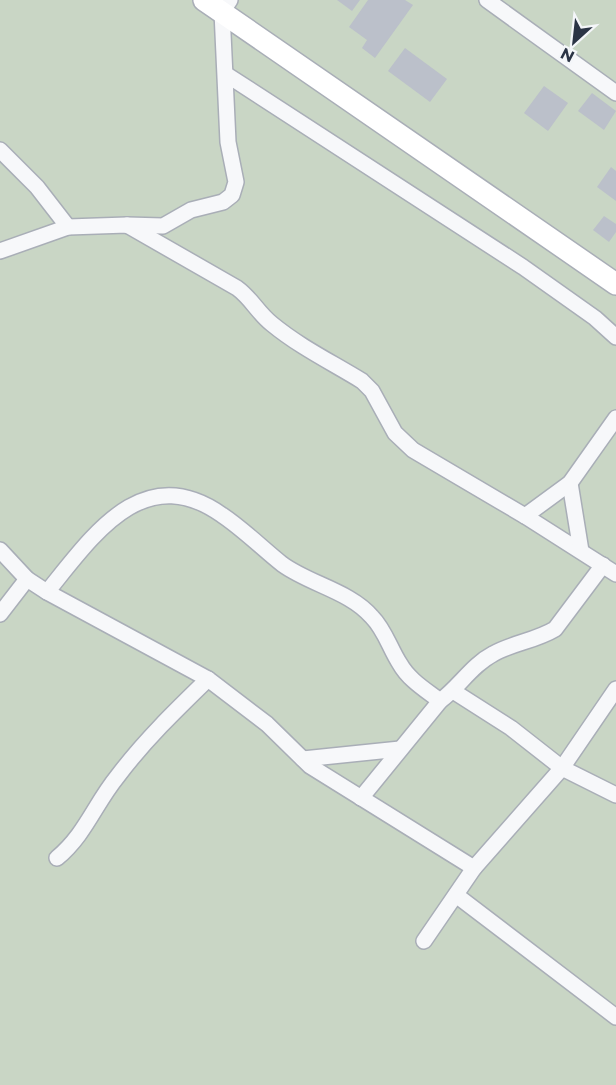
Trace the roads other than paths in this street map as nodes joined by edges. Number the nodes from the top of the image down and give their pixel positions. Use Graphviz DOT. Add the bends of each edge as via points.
graph roads {
  1 [pos="204,0"];
  2 [pos="487,0"];
  3 [pos="226,6"];
  4 [pos="226,75"];
  5 [pos="616,93"];
  6 [pos="0,150"];
  7 [pos="127,225"];
  8 [pos="68,227"];
  9 [pos="0,251"];
  10 [pos="616,284"];
  11 [pos="616,337"];
  12 [pos="616,418"];
  13 [pos="570,483"];
  14 [pos="525,516"];
  15 [pos="0,550"];
  16 [pos="581,551"];
  17 [pos="610,569"];
  18 [pos="27,579"];
  19 [pos="47,592"];
  20 [pos="0,614"];
  21 [pos="208,679"];
  22 [pos="616,690"];
  23 [pos="453,691"];
  24 [pos="440,701"];
  25 [pos="400,749"];
  26 [pos="303,759"];
  27 [pos="562,768"];
  28 [pos="616,795"];
  29 [pos="361,798"];
  30 [pos="57,858"];
  31 [pos="474,868"];
  32 [pos="456,895"];
  33 [pos="424,941"];
  34 [pos="616,1017"];
  1 -- 3 [label="street"];
  2 -- 5 [label="street"];
  3 -- 4 [label="street"];
  3 -- 10 [label="street"];
  4 -- 7 [label="street" via="228,142 236,182 232,195 223,202 191,210 163,226"];
  4 -- 11 [label="street" via="524,267"];
  6 -- 8 [label="street" via="37,187"];
  7 -- 8 [label="street"];
  7 -- 14 [label="street" via="246,294 256,311 290,339 362,381 372,391 395,433 413,450"];
  8 -- 9 [label="street"];
  12 -- 13 [label="street"];
  13 -- 14 [label="street"];
  13 -- 16 [label="street"];
  14 -- 16 [label="street"];
  15 -- 18 [label="street"];
  16 -- 17 [label="street"];
  17 -- 23 [label="street" via="555,629 494,653"];
  18 -- 19 [label="street"];
  18 -- 20 [label="street"];
  19 -- 21 [label="street"];
  19 -- 24 [label="street" via="92,537 124,507 156,497 183,496 221,514 283,565 359,605 381,628 404,670"];
  21 -- 26 [label="street" via="267,724"];
  21 -- 30 [label="street" via="115,778 77,840"];
  22 -- 27 [label="street"];
  23 -- 24 [label="street"];
  23 -- 27 [label="street"];
  24 -- 25 [label="street"];
  25 -- 26 [label="street"];
  25 -- 29 [label="street"];
  26 -- 29 [label="street"];
  27 -- 28 [label="street"];
  27 -- 31 [label="street"];
  29 -- 31 [label="street"];
  31 -- 32 [label="street"];
  32 -- 33 [label="street"];
  32 -- 34 [label="street"];
}
